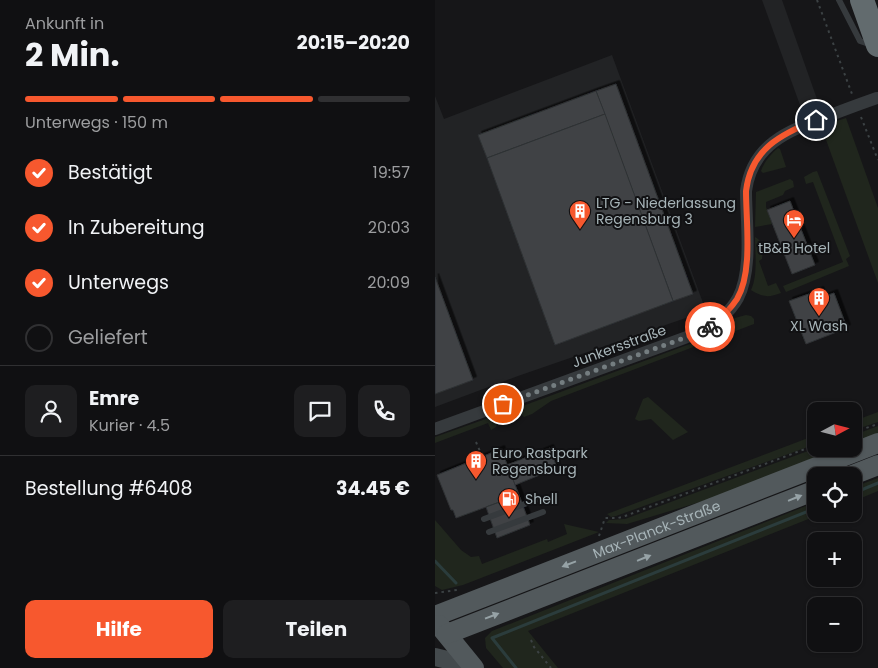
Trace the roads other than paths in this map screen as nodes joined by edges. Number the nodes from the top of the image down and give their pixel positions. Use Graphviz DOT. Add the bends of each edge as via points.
graph roads {
  1 [pos="839,0"];
  2 [pos="862,0"];
  3 [pos="872,44"];
  4 [pos="877,98"];
  5 [pos="435,429"];
  6 [pos="878,443"];
  7 [pos="878,465"];
  8 [pos="862,472"];
  9 [pos="807,493"];
  10 [pos="538,499"];
  11 [pos="543,512"];
  12 [pos="484,519"];
  13 [pos="489,532"];
  14 [pos="438,627"];
  15 [pos="435,657"];
  16 [pos="473,667"];
  1 -- 3 [label="lane" via="860,41"];
  2 -- 3 [label="highway"];
  4 -- 5 [label="street, Junkersstraße" via="793,129 763,150 747,179 743,283 738,298 715,323 698,333"];
  6 -- 14 [label="main road, Max-Planck-Straße, one-way"];
  7 -- 8 [label="main road"];
  14 -- 9 [label="main road, Max-Planck-Straße, one-way"];
  10 -- 12 [label="lane"];
  11 -- 13 [label="lane"];
  14 -- 16 [label="main road"];
  15 -- 16 [label="main road"];
}
